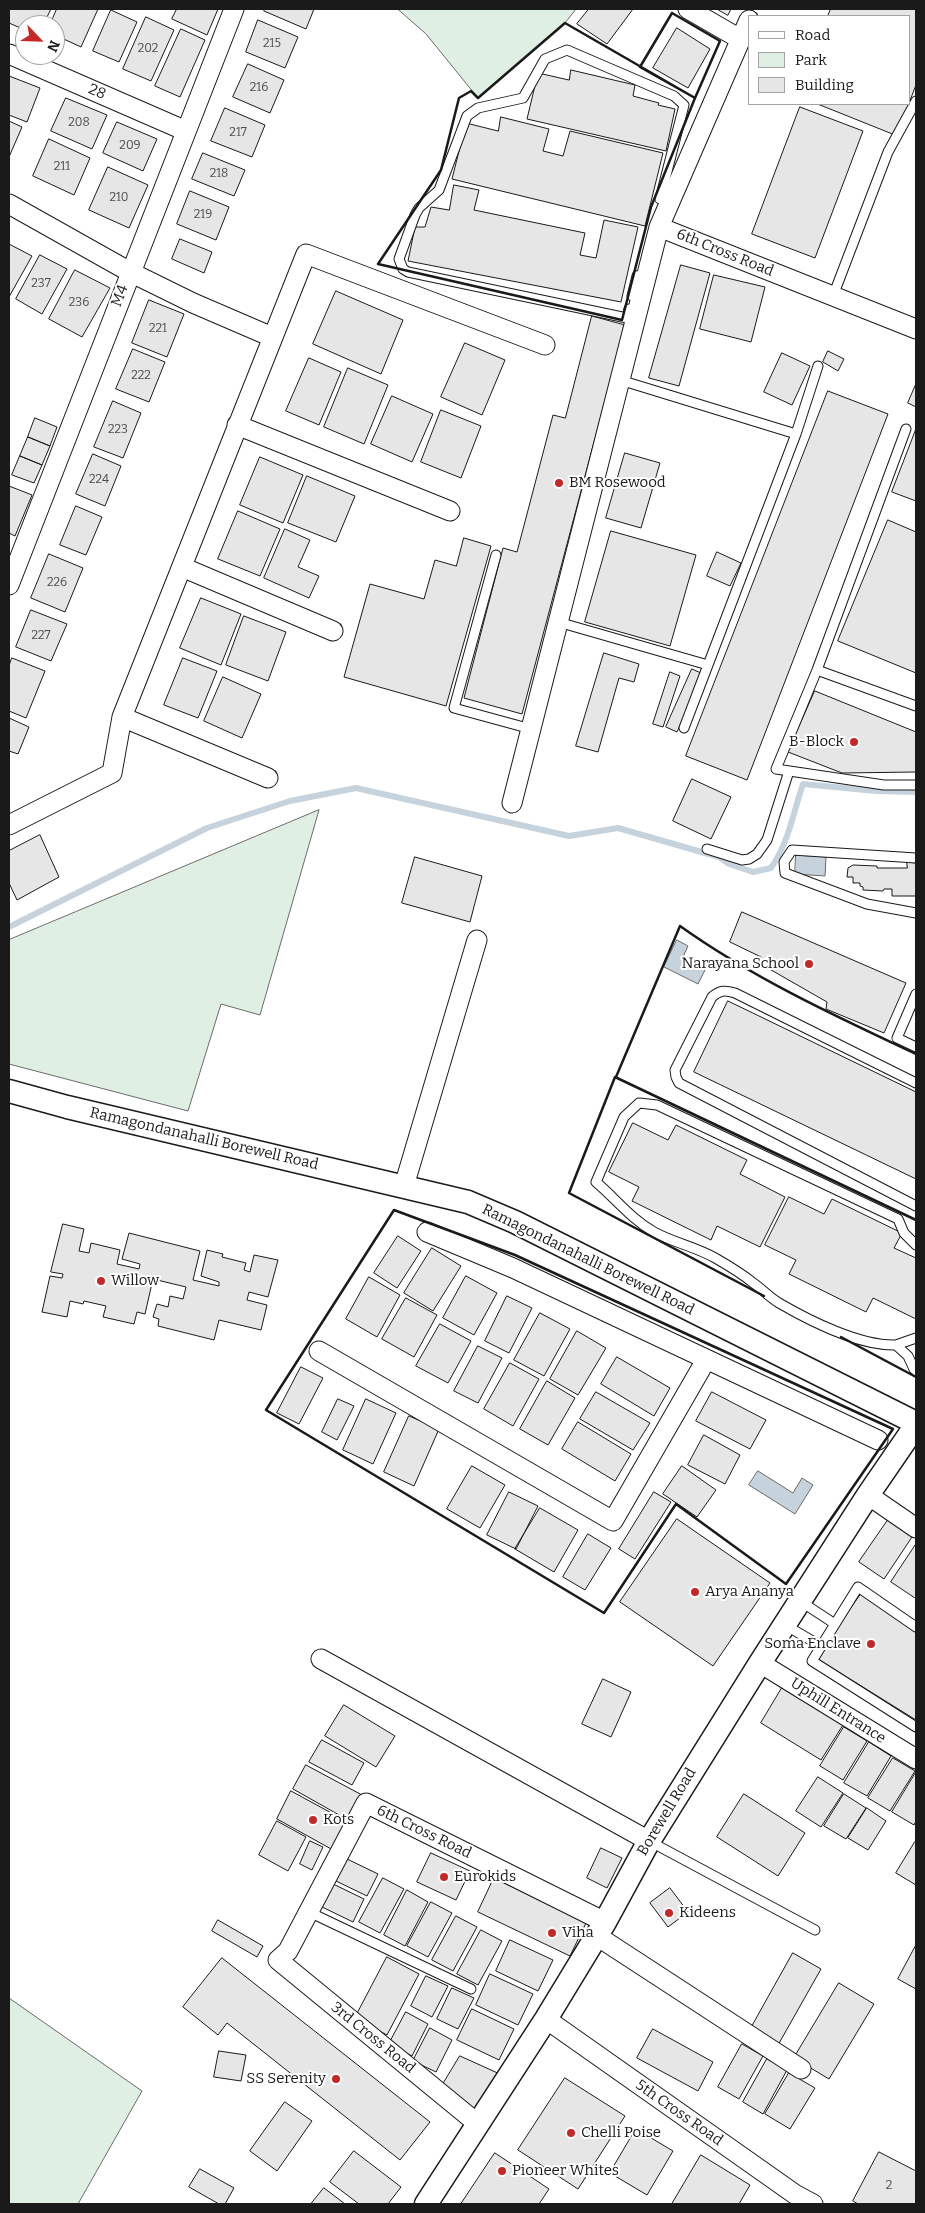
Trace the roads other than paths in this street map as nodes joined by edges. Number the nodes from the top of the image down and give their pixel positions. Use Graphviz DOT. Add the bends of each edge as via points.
graph roads {
  1 [pos="234,9"];
  2 [pos="688,9"];
  3 [pos="748,22"];
  4 [pos="740,39"];
  5 [pos="9,54"];
  6 [pos="916,102"];
  7 [pos="186,130"];
  8 [pos="670,202"];
  9 [pos="9,204"];
  10 [pos="659,227"];
  11 [pos="130,272"];
  12 [pos="647,274"];
  13 [pos="833,296"];
  14 [pos="916,329"];
  15 [pos="272,338"];
  16 [pos="545,345"];
  17 [pos="818,366"];
  18 [pos="620,380"];
  19 [pos="237,425"];
  20 [pos="906,430"];
  21 [pos="796,434"];
  22 [pos="450,511"];
  23 [pos="496,555"];
  24 [pos="182,567"];
  25 [pos="9,585"];
  26 [pos="558,622"];
  27 [pos="333,631"];
  28 [pos="708,665"];
  29 [pos="817,670"];
  30 [pos="916,706"];
  31 [pos="122,717"];
  32 [pos="684,728"];
  33 [pos="531,729"];
  34 [pos="789,770"];
  35 [pos="268,778"];
  36 [pos="916,785"];
  37 [pos="512,803"];
  38 [pos="9,825"];
  39 [pos="707,849"];
  40 [pos="916,858"];
  41 [pos="916,913"];
  42 [pos="477,940"];
  43 [pos="916,994"];
  44 [pos="916,1047"];
  45 [pos="916,1083"];
  46 [pos="9,1091"];
  47 [pos="404,1186"];
  48 [pos="916,1206"];
  49 [pos="427,1232"];
  50 [pos="916,1244"];
  51 [pos="916,1338"];
  52 [pos="896,1345"];
  53 [pos="319,1351"];
  54 [pos="706,1360"];
  55 [pos="916,1371"];
  56 [pos="916,1424"];
  57 [pos="878,1440"];
  58 [pos="900,1450"];
  59 [pos="868,1495"];
  60 [pos="916,1528"];
  61 [pos="800,1601"];
  62 [pos="835,1624"];
  63 [pos="784,1625"];
  64 [pos="916,1627"];
  65 [pos="821,1646"];
  66 [pos="321,1659"];
  67 [pos="760,1663"];
  68 [pos="916,1727"];
  69 [pos="916,1759"];
  70 [pos="648,1841"];
  71 [pos="308,1912"];
  72 [pos="601,1929"];
  73 [pos="815,1930"];
  74 [pos="288,1951"];
  75 [pos="470,1989"];
  76 [pos="546,2019"];
  77 [pos="801,2069"];
  78 [pos="478,2124"];
  79 [pos="426,2204"];
  80 [pos="812,2204"];
  1 -- 7 [label="street, M4"];
  2 -- 4 [label="street"];
  3 -- 4 [label="street, 6th Cross Road"];
  4 -- 8 [label="street, 6th Cross Road"];
  5 -- 7 [label="street, 28"];
  6 -- 13 [label="lane" via="888,152"];
  7 -- 11 [label="street, M4"];
  8 -- 10 [label="street, 6th Cross Road"];
  8 -- 12 [label="lane" via="660,199 684,104 674,96 567,50 545,59 523,98 478,108 467,116 442,184 414,214 399,259 402,270 408,272 627,318 636,276"];
  9 -- 11 [label="street"];
  10 -- 12 [label="street"];
  10 -- 13 [label="street, 6th Cross Road"];
  11 -- 15 [label="street"];
  11 -- 25 [label="street, M4"];
  12 -- 18 [label="street"];
  13 -- 14 [label="street, 6th Cross Road"];
  15 -- 16 [label="street" via="306,254"];
  15 -- 19 [label="street"];
  17 -- 21 [label="lane"];
  18 -- 21 [label="lane"];
  18 -- 26 [label="street"];
  19 -- 22 [label="street"];
  19 -- 24 [label="street"];
  20 -- 29 [label="lane"];
  21 -- 28 [label="lane"];
  23 -- 33 [label="lane" via="454,708"];
  24 -- 27 [label="street"];
  24 -- 31 [label="street"];
  26 -- 28 [label="lane"];
  26 -- 33 [label="street"];
  28 -- 32 [label="lane"];
  29 -- 30 [label="lane"];
  29 -- 34 [label="lane" via="776,769"];
  31 -- 35 [label="street"];
  31 -- 38 [label="street" via="112,773"];
  33 -- 37 [label="street"];
  34 -- 36 [label="lane" via="884,785"];
  34 -- 39 [label="lane" via="767,840 757,854 742,860"];
  40 -- 41 [label="lane" via="792,850 784,862 786,873 868,904"];
  42 -- 47 [label="street"];
  43 -- 44 [label="lane" via="897,1038"];
  45 -- 48 [label="lane" via="726,990 712,997 675,1070 676,1077 686,1087"];
  46 -- 47 [label="street, Ramagondanahalli Borewell Road"];
  47 -- 56 [label="street, Ramagondanahalli Borewell Road" via="468,1202 515,1222"];
  49 -- 54 [label="street" via="513,1268"];
  50 -- 52 [label="lane" via="904,1233 898,1219 657,1105 639,1103 624,1117 596,1182 630,1215 654,1232 715,1258 778,1302 836,1331 883,1345"];
  51 -- 52 [label="lane"];
  52 -- 55 [label="lane" via="908,1356"];
  53 -- 54 [label="street" via="613,1520"];
  54 -- 57 [label="street"];
  56 -- 58 [label="street, Borewell Road"];
  57 -- 58 [label="lane"];
  58 -- 59 [label="street, Borewell Road"];
  59 -- 60 [label="street"];
  59 -- 61 [label="street, Borewell Road"];
  61 -- 62 [label="lane"];
  61 -- 63 [label="street, Borewell Road"];
  62 -- 64 [label="lane" via="858,1588"];
  62 -- 65 [label="lane"];
  63 -- 65 [label="lane"];
  63 -- 67 [label="street, Borewell Road"];
  65 -- 68 [label="lane" via="812,1661"];
  66 -- 70 [label="street"];
  67 -- 69 [label="street, Uphill Entrance"];
  67 -- 70 [label="street, Borewell Road"];
  70 -- 72 [label="street, Borewell Road"];
  70 -- 73 [label="lane"];
  71 -- 72 [label="street, 6th Cross Road" via="366,1803"];
  71 -- 74 [label="street, 6th Cross Road"];
  71 -- 75 [label="lane"];
  72 -- 76 [label="street, Borewell Road"];
  72 -- 77 [label="street"];
  74 -- 78 [label="street, 3rd Cross Road" via="278,1960"];
  76 -- 78 [label="street, Borewell Road"];
  76 -- 80 [label="street, 5th Cross Road"];
  78 -- 79 [label="street, Borewell Road"];
}
